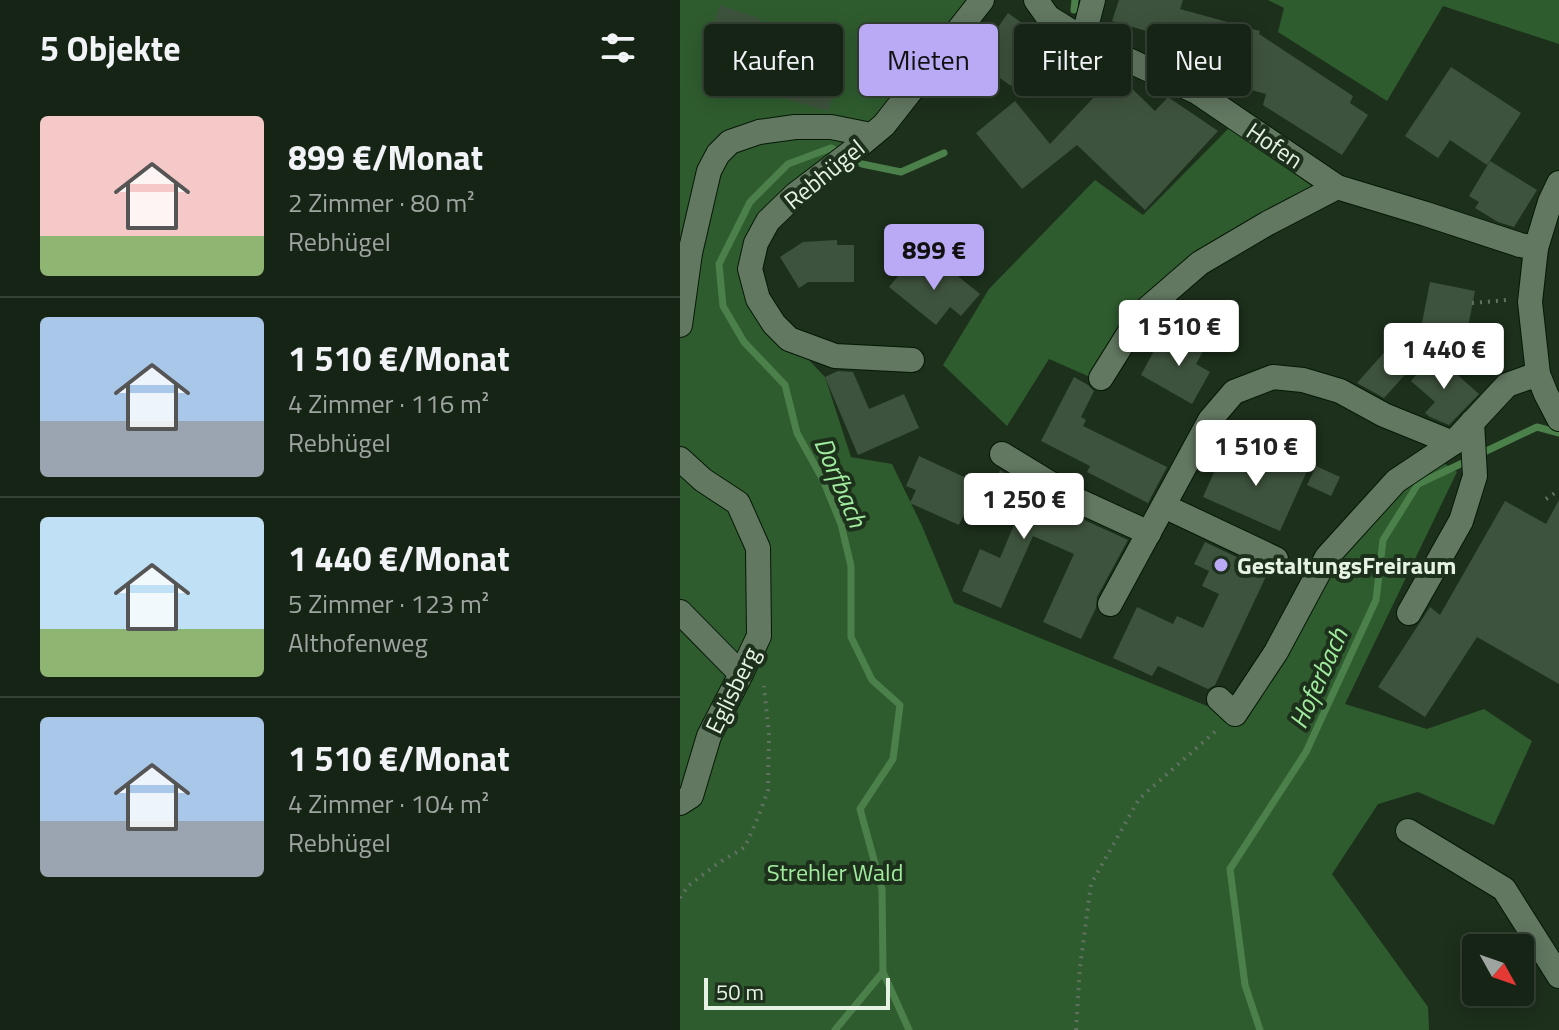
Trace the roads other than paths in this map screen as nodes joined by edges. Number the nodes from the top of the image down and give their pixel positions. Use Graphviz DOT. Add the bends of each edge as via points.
graph roads {
  1 [pos="982,0"];
  2 [pos="1036,0"];
  3 [pos="1093,0"];
  4 [pos="1059,24"];
  5 [pos="1087,24"];
  6 [pos="1131,61"];
  7 [pos="854,150"];
  8 [pos="1559,183"];
  9 [pos="1337,187"];
  10 [pos="1536,248"];
  11 [pos="680,325"];
  12 [pos="912,360"];
  13 [pos="1538,374"];
  14 [pos="1101,378"];
  15 [pos="1559,419"];
  16 [pos="1466,436"];
  17 [pos="1002,454"];
  18 [pos="680,459"];
  19 [pos="1164,506"];
  20 [pos="1149,533"];
  21 [pos="1276,559"];
  22 [pos="1110,604"];
  23 [pos="680,612"];
  24 [pos="1409,613"];
  25 [pos="752,676"];
  26 [pos="1227,706"];
  27 [pos="680,803"];
  28 [pos="1408,831"];
  29 [pos="1559,976"];
  1 -- 7 [label="street, Rebhügel" via="884,125"];
  2 -- 4 [label="street, Hofen"];
  3 -- 5 [label="street"];
  6 -- 9 [label="street, Hofen" via="1197,92"];
  7 -- 11 [label="street" via="831,127 795,127 730,142 718,154 709,171 690,253"];
  7 -- 12 [label="street, Rebhügel" via="768,221 750,269 758,299 789,339 835,356"];
  8 -- 10 [label="street"];
  9 -- 10 [label="street, Hofen"];
  9 -- 14 [label="street" via="1200,263 1141,314"];
  10 -- 13 [label="street" via="1530,302"];
  13 -- 15 [label="street"];
  13 -- 16 [label="street" via="1507,385"];
  16 -- 19 [label="street" via="1384,415 1340,391 1273,377 1234,392 1210,420"];
  16 -- 24 [label="street" via="1475,476 1461,521"];
  16 -- 26 [label="street" via="1396,481 1327,557 1276,652"];
  17 -- 20 [label="street" via="1079,501"];
  18 -- 25 [label="street, Eglisberg" via="738,503 758,548 759,636"];
  19 -- 20 [label="street"];
  19 -- 21 [label="street"];
  20 -- 22 [label="street"];
  23 -- 25 [label="street"];
  25 -- 27 [label="street, Eglisberg" via="709,736 691,796"];
  28 -- 29 [label="street" via="1504,889"];
}
